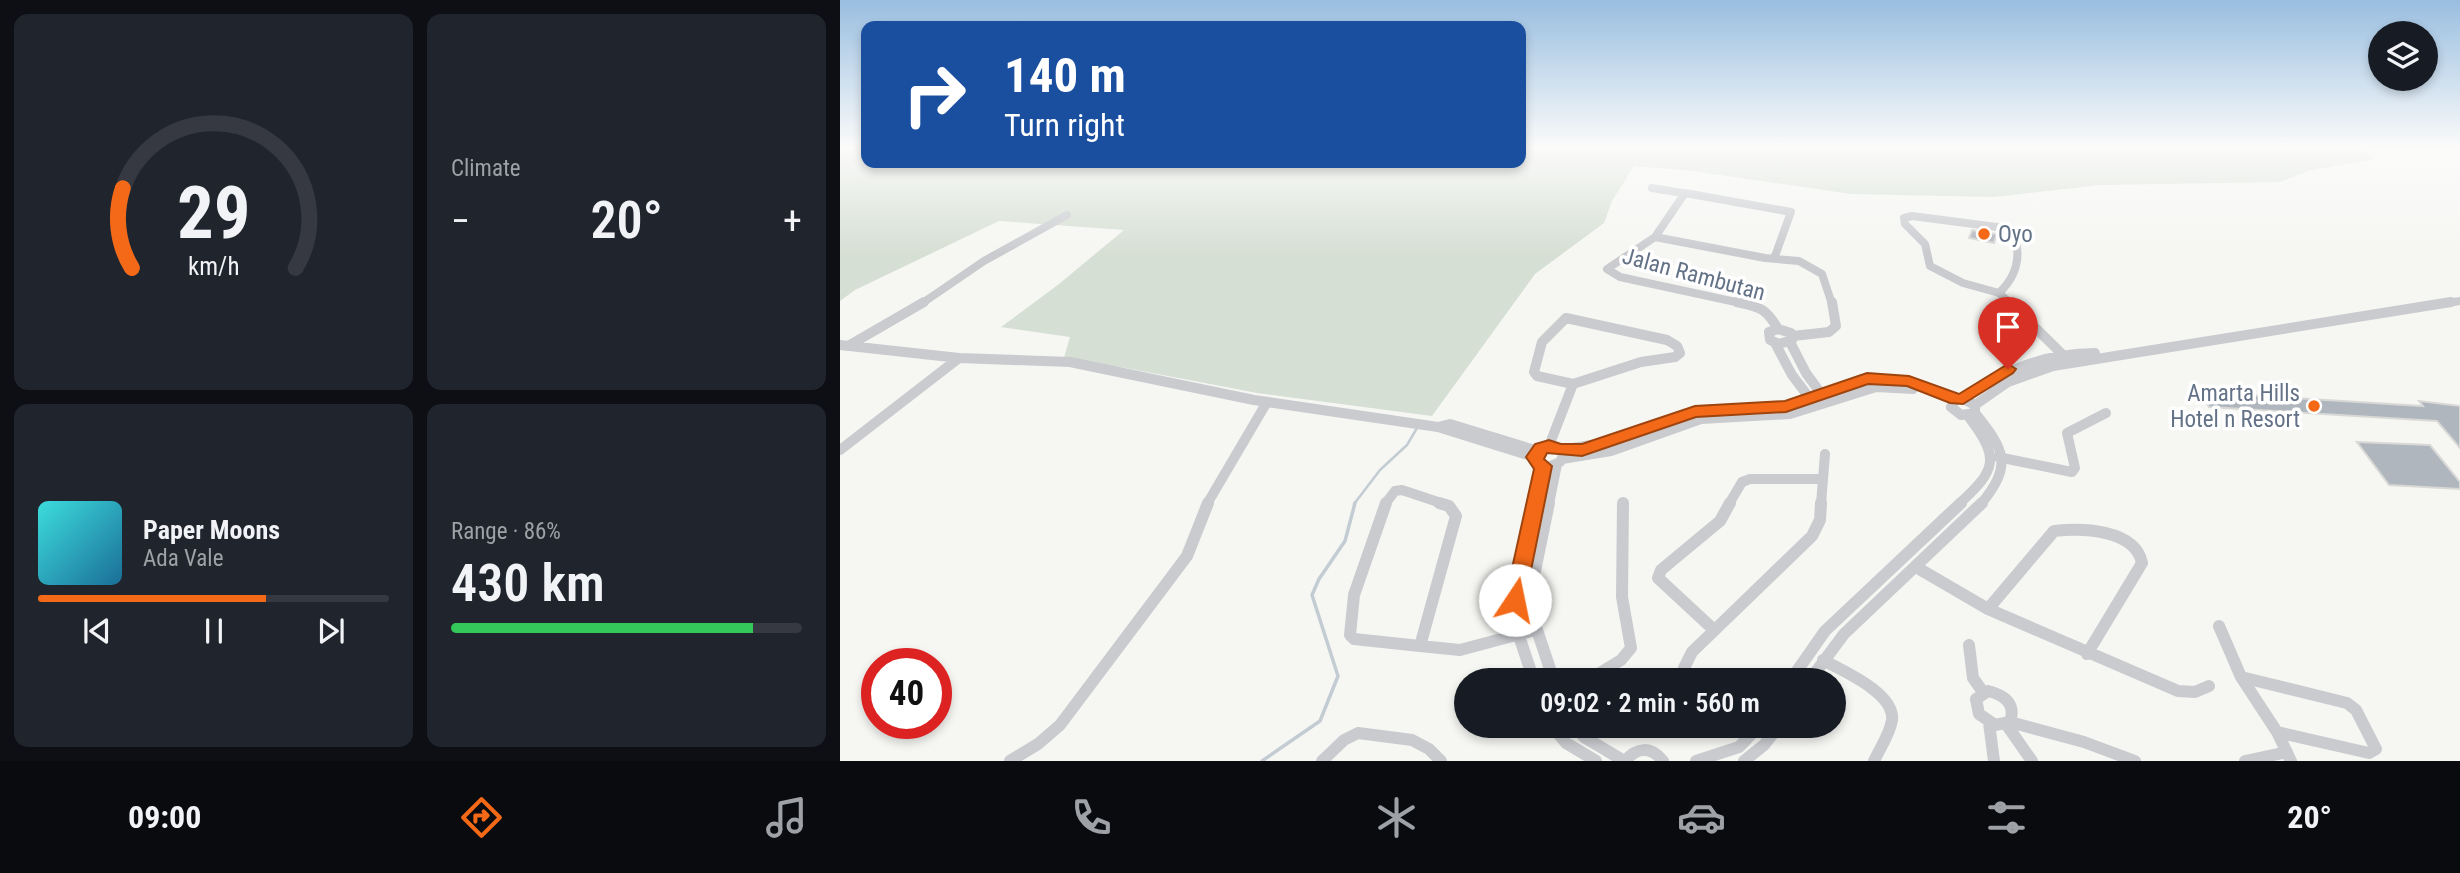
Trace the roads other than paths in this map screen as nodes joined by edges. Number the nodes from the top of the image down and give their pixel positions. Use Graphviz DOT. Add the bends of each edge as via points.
graph roads {
  1 [pos="1652,188"];
  2 [pos="1683,193"];
  3 [pos="1067,215"];
  4 [pos="1655,237"];
  5 [pos="1775,256"];
  6 [pos="1999,293"];
  7 [pos="2460,301"];
  8 [pos="1778,329"];
  9 [pos="1791,339"];
  10 [pos="1775,343"];
  11 [pos="844,346"];
  12 [pos="2062,354"];
  13 [pos="2104,356"];
  14 [pos="959,358"];
  15 [pos="2004,378"];
  16 [pos="1573,384"];
  17 [pos="1861,384"];
  18 [pos="1822,395"];
  19 [pos="1811,400"];
  20 [pos="1262,401"];
  21 [pos="1957,402"];
  22 [pos="1973,411"];
  23 [pos="2106,413"];
  24 [pos="840,450"];
  25 [pos="1825,453"];
  26 [pos="1549,456"];
  27 [pos="1989,456"];
  28 [pos="2003,459"];
  29 [pos="1821,479"];
  30 [pos="1623,502"];
  31 [pos="1940,523"];
  32 [pos="1952,532"];
  33 [pos="1916,567"];
  34 [pos="1989,609"];
  35 [pos="2219,626"];
  36 [pos="1713,629"];
  37 [pos="1535,630"];
  38 [pos="1518,636"];
  39 [pos="1969,645"];
  40 [pos="1420,646"];
  41 [pos="2087,654"];
  42 [pos="1823,660"];
  43 [pos="1529,668"];
  44 [pos="1548,668"];
  45 [pos="1608,668"];
  46 [pos="1686,668"];
  47 [pos="1799,668"];
  48 [pos="1818,668"];
  49 [pos="2241,677"];
  50 [pos="2209,686"];
  51 [pos="1983,692"];
  52 [pos="1989,723"];
  53 [pos="2008,723"];
  54 [pos="2277,732"];
  55 [pos="1562,738"];
  56 [pos="1586,738"];
  57 [pos="1748,738"];
  58 [pos="1769,738"];
  59 [pos="2289,756"];
  60 [pos="1010,761"];
  61 [pos="1322,761"];
  62 [pos="1441,761"];
  63 [pos="1596,761"];
  64 [pos="1625,761"];
  65 [pos="1663,761"];
  66 [pos="1696,761"];
  67 [pos="1744,761"];
  68 [pos="1874,761"];
  69 [pos="1994,761"];
  70 [pos="2032,761"];
  71 [pos="2135,761"];
  72 [pos="2245,761"];
  1 -- 2 [label="street"];
  2 -- 4 [label="street"];
  2 -- 5 [label="street" via="1791,212"];
  3 -- 11 [label="street"];
  4 -- 5 [label="street" via="1765,258"];
  4 -- 8 [label="street, Jalan Rambutan" via="1608,271 1749,303 1769,313"];
  5 -- 9 [label="street" via="1802,263 1823,276 1836,326 1832,331"];
  6 -- 6 [label="street" via="2018,260 2014,232 2003,226 1912,216 1903,220 1926,244 1930,266 1963,283"];
  6 -- 12 [label="street"];
  7 -- 13 [label="street"];
  8 -- 9 [label="street" via="1786,330"];
  8 -- 10 [label="street" via="1768,334"];
  9 -- 10 [label="street"];
  9 -- 18 [label="street"];
  10 -- 19 [label="street"];
  11 -- 14 [label="street"];
  12 -- 13 [label="street"];
  12 -- 15 [label="street" via="2025,362"];
  13 -- 15 [label="street"];
  14 -- 20 [label="street" via="1081,364"];
  14 -- 24 [label="street"];
  15 -- 21 [label="street"];
  15 -- 22 [label="street"];
  16 -- 16 [label="street" via="1641,362 1675,357 1680,349 1667,340 1566,318 1542,342 1535,374"];
  16 -- 26 [label="street"];
  17 -- 18 [label="street"];
  17 -- 21 [label="street" via="1914,389"];
  17 -- 26 [label="street" via="1799,412 1690,421 1591,457"];
  18 -- 19 [label="street"];
  19 -- 26 [label="street" via="1695,412 1582,450"];
  20 -- 26 [label="street" via="1435,426"];
  20 -- 60 [label="street" via="1208,503 1187,556 1060,725"];
  21 -- 22 [label="street"];
  21 -- 22 [label="street" via="1954,412"];
  22 -- 27 [label="street"];
  22 -- 28 [label="street" via="1998,443"];
  23 -- 28 [label="street" via="2067,433 2075,468 2071,472"];
  25 -- 29 [label="street"];
  26 -- 37 [label="street" via="1531,595"];
  26 -- 38 [label="street" via="1515,600"];
  27 -- 28 [label="street"];
  27 -- 31 [label="street" via="1985,480"];
  28 -- 32 [label="street" via="1997,486"];
  29 -- 36 [label="street" via="1820,520 1812,536"];
  29 -- 36 [label="street" via="1742,482 1720,521 1661,570 1660,582"];
  30 -- 45 [label="street" via="1622,597 1630,648"];
  31 -- 32 [label="street"];
  31 -- 47 [label="street" via="1825,631"];
  32 -- 33 [label="street"];
  33 -- 34 [label="street"];
  33 -- 42 [label="street" via="1846,632"];
  34 -- 41 [label="street"];
  34 -- 41 [label="street" via="2054,531 2127,540 2136,546 2142,563"];
  35 -- 49 [label="street"];
  36 -- 46 [label="street"];
  37 -- 38 [label="street"];
  37 -- 44 [label="street"];
  38 -- 40 [label="street" via="1460,650"];
  38 -- 43 [label="street"];
  39 -- 51 [label="street" via="1973,678"];
  40 -- 40 [label="street" via="1350,635 1358,583 1387,499 1398,491 1449,506 1456,516"];
  41 -- 50 [label="street" via="2178,691 2195,692"];
  42 -- 48 [label="street"];
  42 -- 68 [label="street" via="1888,701 1893,715"];
  49 -- 54 [label="street"];
  49 -- 54 [label="street" via="2347,703 2377,747 2369,753"];
  51 -- 52 [label="street" via="1976,699 1977,709"];
  51 -- 53 [label="street" via="2000,694 2010,702 2014,713"];
  52 -- 53 [label="street"];
  52 -- 69 [label="street"];
  53 -- 70 [label="street"];
  53 -- 71 [label="street" via="2084,742"];
  54 -- 59 [label="street"];
  55 -- 63 [label="street"];
  56 -- 64 [label="street"];
  57 -- 66 [label="street" via="1730,751"];
  58 -- 67 [label="street"];
  59 -- 72 [label="street"];
  61 -- 62 [label="street" via="1358,733 1412,740"];
  64 -- 65 [label="street" via="1643,749"];
}
